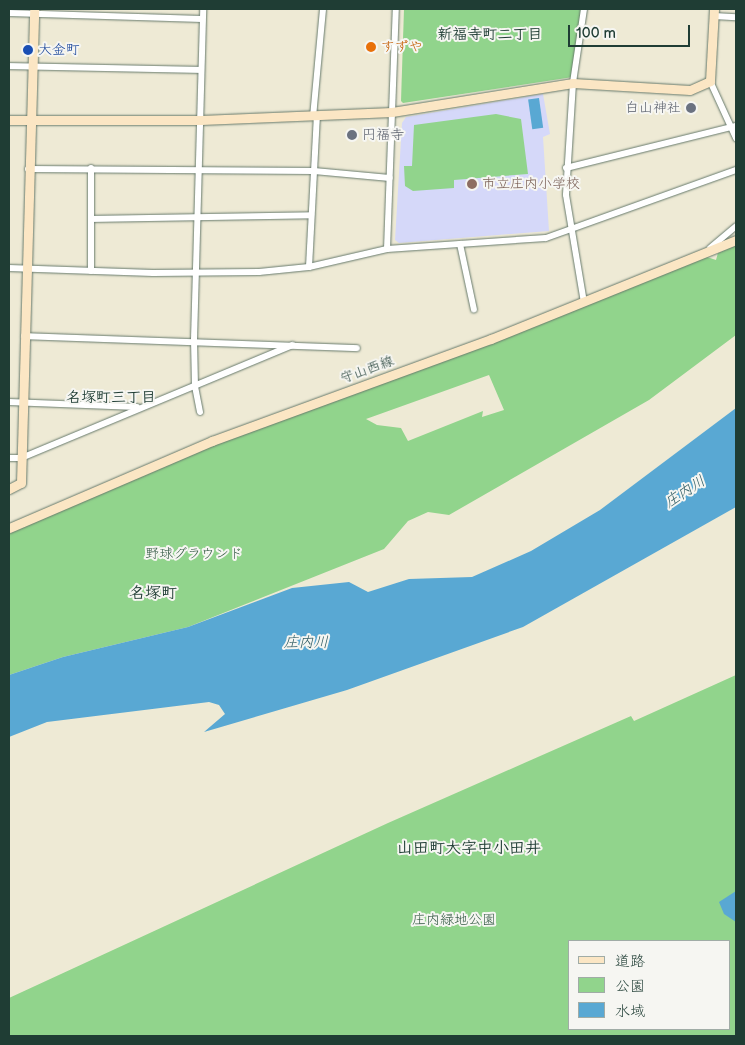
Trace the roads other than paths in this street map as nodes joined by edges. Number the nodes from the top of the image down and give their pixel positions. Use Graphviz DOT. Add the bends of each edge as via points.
graph roads {
  1 [pos="203,9"];
  2 [pos="323,9"];
  3 [pos="396,9"];
  4 [pos="584,9"];
  5 [pos="34,11"];
  6 [pos="714,12"];
  7 [pos="9,13"];
  8 [pos="736,17"];
  9 [pos="202,19"];
  10 [pos="9,66"];
  11 [pos="32,67"];
  12 [pos="200,70"];
  13 [pos="710,81"];
  14 [pos="573,83"];
  15 [pos="392,112"];
  16 [pos="315,117"];
  17 [pos="9,120"];
  18 [pos="31,120"];
  19 [pos="201,120"];
  20 [pos="733,128"];
  21 [pos="736,138"];
  22 [pos="91,168"];
  23 [pos="566,168"];
  24 [pos="28,169"];
  25 [pos="199,169"];
  26 [pos="736,170"];
  27 [pos="314,171"];
  28 [pos="390,178"];
  29 [pos="311,215"];
  30 [pos="198,216"];
  31 [pos="92,219"];
  32 [pos="736,226"];
  33 [pos="570,229"];
  34 [pos="736,240"];
  35 [pos="460,244"];
  36 [pos="387,249"];
  37 [pos="701,255"];
  38 [pos="309,267"];
  39 [pos="9,268"];
  40 [pos="25,270"];
  41 [pos="91,271"];
  42 [pos="196,272"];
  43 [pos="584,302"];
  44 [pos="474,310"];
  45 [pos="24,336"];
  46 [pos="194,340"];
  47 [pos="293,345"];
  48 [pos="357,348"];
  49 [pos="195,387"];
  50 [pos="9,402"];
  51 [pos="23,402"];
  52 [pos="140,408"];
  53 [pos="200,412"];
  54 [pos="9,458"];
  55 [pos="22,458"];
  56 [pos="9,489"];
  57 [pos="9,528"];
  1 -- 9 [label="street"];
  2 -- 16 [label="street"];
  3 -- 15 [label="street"];
  4 -- 14 [label="street"];
  5 -- 7 [label="street"];
  5 -- 9 [label="street"];
  5 -- 11 [label="street"];
  6 -- 8 [label="street"];
  6 -- 13 [label="street"];
  9 -- 12 [label="street"];
  10 -- 11 [label="street"];
  11 -- 12 [label="street"];
  11 -- 18 [label="street"];
  12 -- 19 [label="street"];
  13 -- 14 [label="street" via="690,90"];
  13 -- 20 [label="street"];
  14 -- 15 [label="street"];
  14 -- 23 [label="street"];
  15 -- 16 [label="street"];
  15 -- 28 [label="street"];
  16 -- 19 [label="street"];
  16 -- 27 [label="street"];
  17 -- 18 [label="street"];
  18 -- 19 [label="street"];
  18 -- 24 [label="street"];
  19 -- 25 [label="street"];
  20 -- 21 [label="street"];
  20 -- 23 [label="street"];
  22 -- 24 [label="street"];
  22 -- 25 [label="street"];
  22 -- 31 [label="street"];
  23 -- 33 [label="street"];
  24 -- 40 [label="street"];
  25 -- 27 [label="street"];
  25 -- 30 [label="street"];
  26 -- 33 [label="street"];
  27 -- 28 [label="street"];
  27 -- 29 [label="street"];
  28 -- 36 [label="street"];
  29 -- 30 [label="street"];
  29 -- 38 [label="street"];
  30 -- 31 [label="street"];
  30 -- 42 [label="street"];
  31 -- 41 [label="street"];
  32 -- 37 [label="street"];
  33 -- 35 [label="street" via="546,238"];
  33 -- 43 [label="street"];
  34 -- 37 [label="street, 守山西線"];
  35 -- 36 [label="street"];
  35 -- 44 [label="street"];
  36 -- 38 [label="street"];
  37 -- 43 [label="street, 守山西線"];
  38 -- 42 [label="street"];
  39 -- 40 [label="street"];
  40 -- 41 [label="street"];
  40 -- 45 [label="street"];
  41 -- 42 [label="street"];
  42 -- 46 [label="street"];
  43 -- 57 [label="street, 守山西線" via="212,441"];
  45 -- 46 [label="street"];
  45 -- 51 [label="street"];
  46 -- 47 [label="street"];
  46 -- 49 [label="street"];
  47 -- 48 [label="street"];
  47 -- 49 [label="street"];
  49 -- 52 [label="street"];
  49 -- 53 [label="street"];
  50 -- 51 [label="street"];
  51 -- 52 [label="street"];
  51 -- 55 [label="street"];
  52 -- 55 [label="street"];
  54 -- 55 [label="street"];
  55 -- 56 [label="street" via="21,483"];
}
